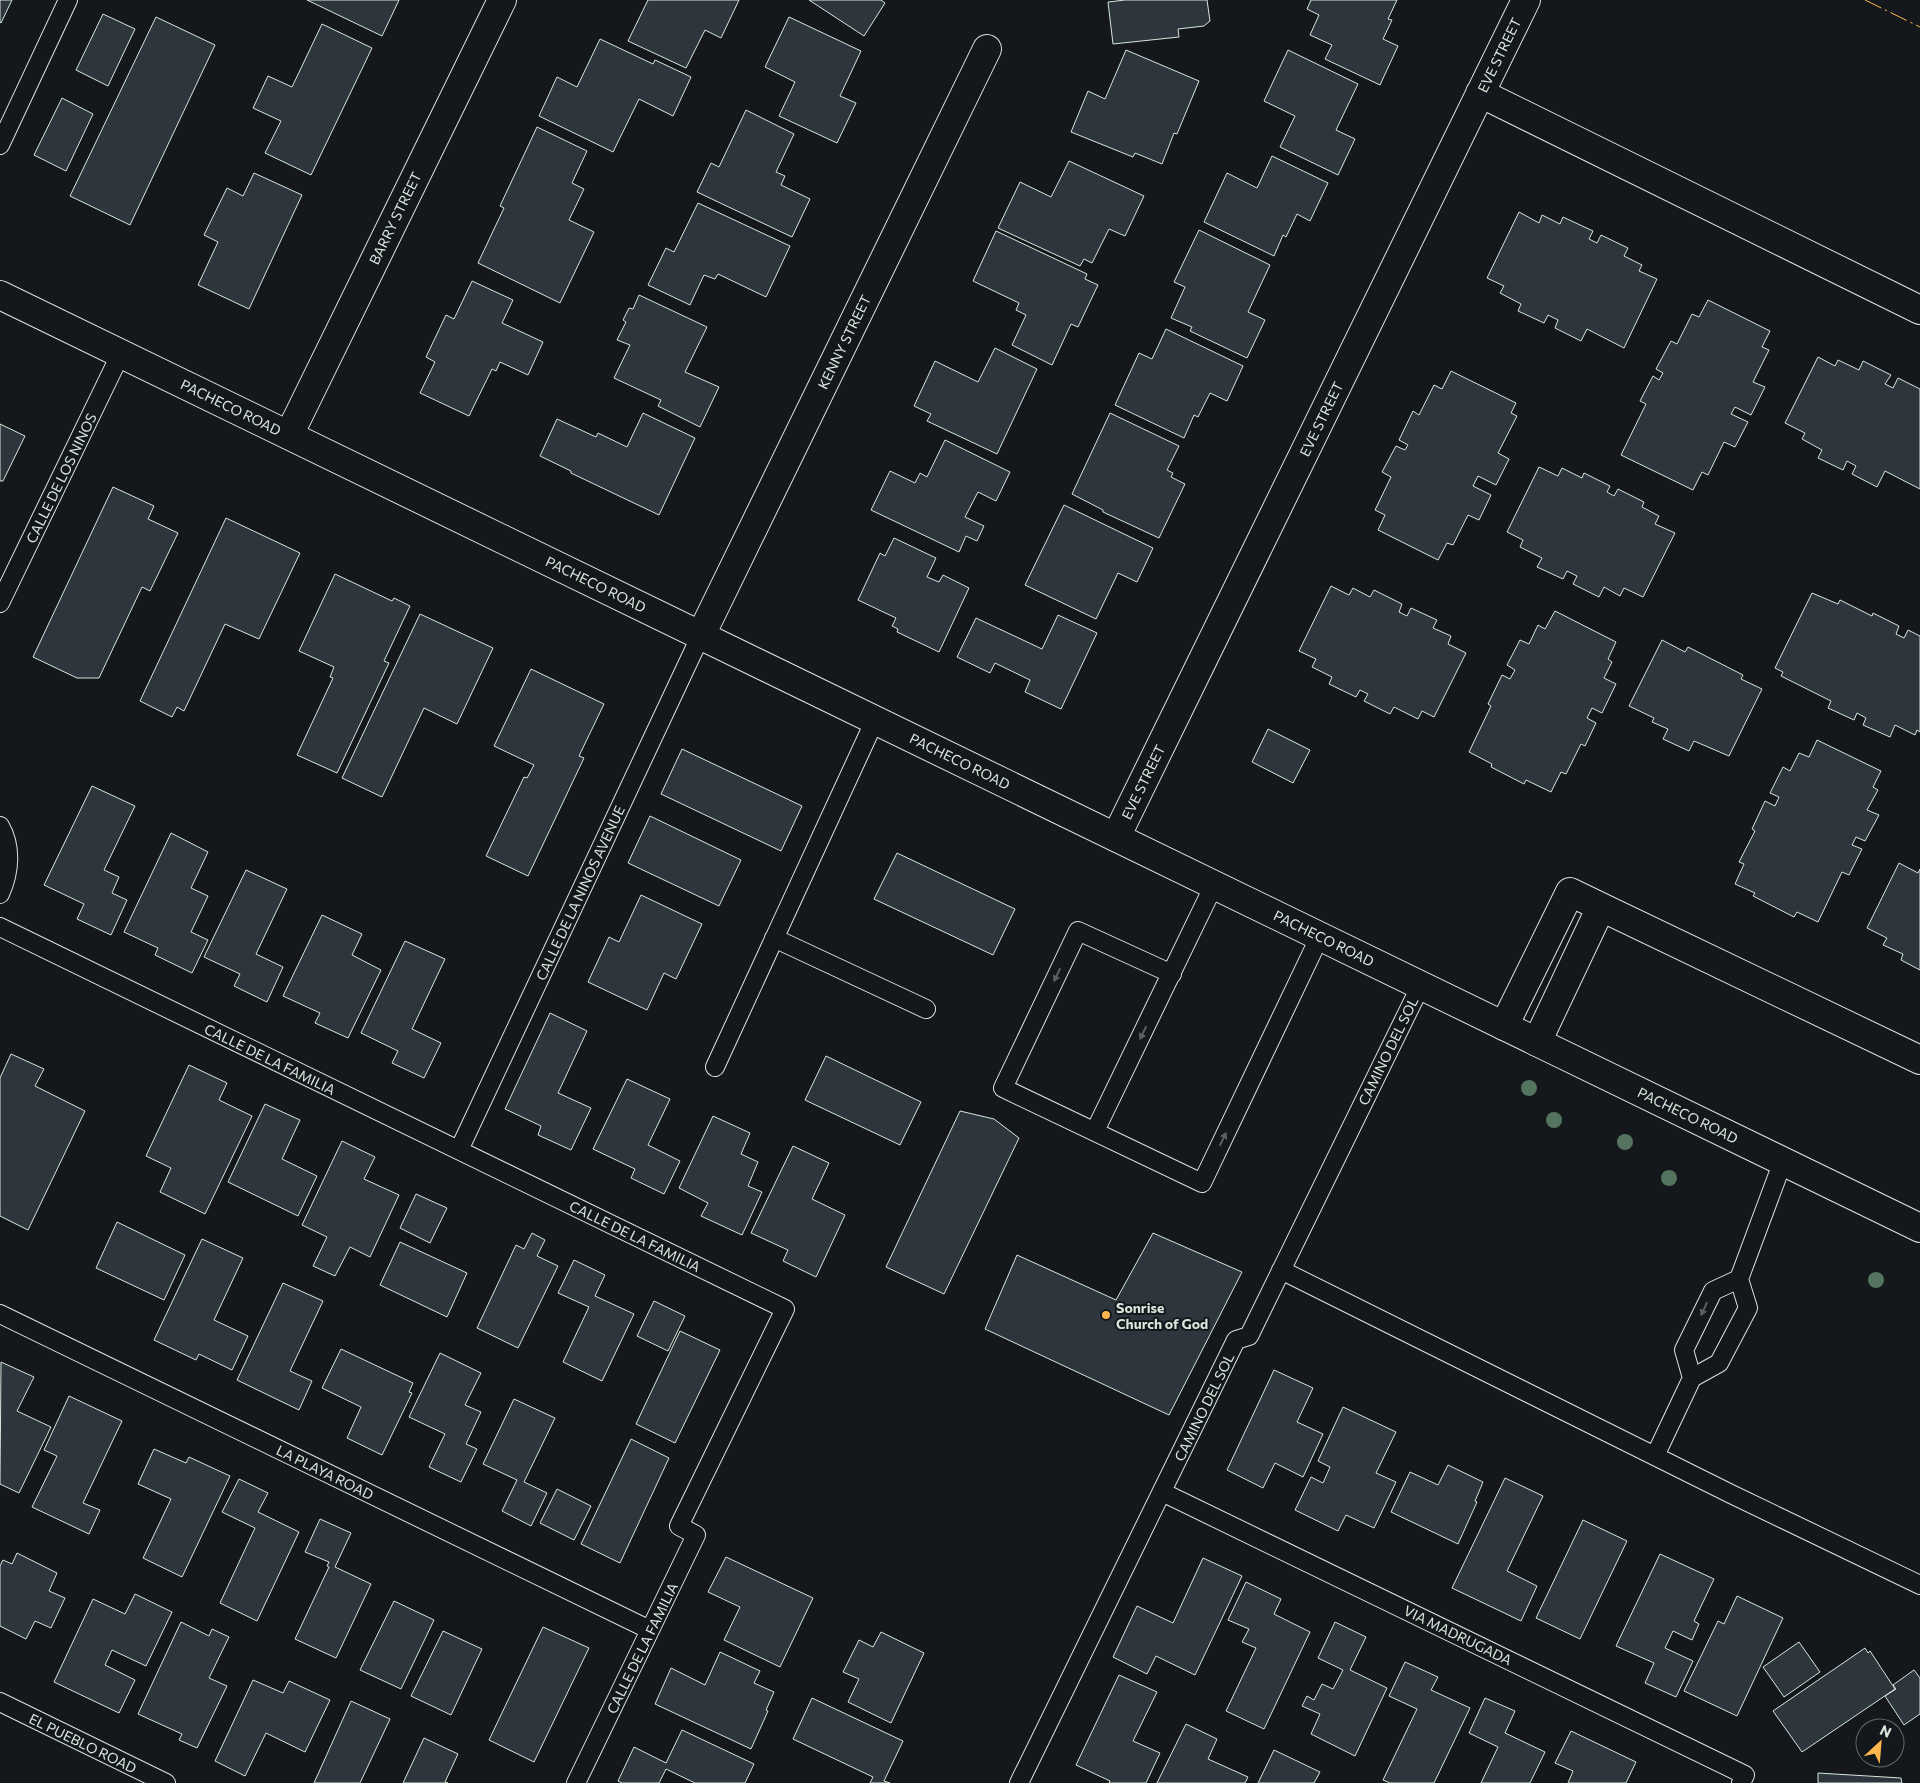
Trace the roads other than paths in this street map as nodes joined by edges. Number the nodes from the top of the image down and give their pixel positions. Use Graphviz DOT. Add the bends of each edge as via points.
graph roads {
  1 [pos="68,0"];
  2 [pos="502,0"];
  3 [pos="1526,0"];
  4 [pos="987,49"];
  5 [pos="1480,93"];
  6 [pos="0,145"];
  7 [pos="0,295"];
  8 [pos="1920,310"];
  9 [pos="121,353"];
  10 [pos="289,435"];
  11 [pos="0,602"];
  12 [pos="701,635"];
  13 [pos="875,720"];
  14 [pos="0,826"];
  15 [pos="1116,837"];
  16 [pos="1214,885"];
  17 [pos="0,894"];
  18 [pos="1601,907"];
  19 [pos="0,927"];
  20 [pos="1320,936"];
  21 [pos="774,938"];
  22 [pos="1168,981"];
  23 [pos="1420,985"];
  24 [pos="926,1009"];
  25 [pos="1504,1026"];
  26 [pos="1537,1042"];
  27 [pos="1920,1060"];
  28 [pos="715,1067"];
  29 [pos="1095,1131"];
  30 [pos="459,1150"];
  31 [pos="1782,1161"];
  32 [pos="1920,1228"];
  33 [pos="1281,1270"];
  34 [pos="1739,1279"];
  35 [pos="0,1314"];
  36 [pos="1692,1378"];
  37 [pos="1655,1456"];
  38 [pos="1162,1492"];
  39 [pos="1920,1585"];
  40 [pos="650,1630"];
  41 [pos="0,1702"];
  42 [pos="166,1783"];
  43 [pos="576,1783"];
  44 [pos="1019,1783"];
  45 [pos="1740,1783"];
  1 -- 6 [label="lane"];
  2 -- 10 [label="street, BARRY STREET"];
  3 -- 5 [label="street, EVE STREET"];
  4 -- 12 [label="street, KENNY STREET"];
  5 -- 8 [label="street"];
  5 -- 15 [label="street, EVE STREET"];
  7 -- 9 [label="street, PACHECO ROAD"];
  9 -- 10 [label="street, PACHECO ROAD"];
  9 -- 11 [label="lane, CALLE DE LOS NINOS"];
  10 -- 12 [label="street, PACHECO ROAD"];
  12 -- 13 [label="street, PACHECO ROAD"];
  12 -- 30 [label="lane, CALLE DE LA NINOS AVENUE"];
  13 -- 15 [label="street, PACHECO ROAD"];
  13 -- 21 [label="lane"];
  14 -- 17 [label="lane" via="5,834 10,861"];
  15 -- 16 [label="street, PACHECO ROAD"];
  16 -- 20 [label="street, PACHECO ROAD"];
  16 -- 22 [label="lane"];
  18 -- 25 [label="street" via="1570,892"];
  18 -- 26 [label="street"];
  18 -- 27 [label="street"];
  19 -- 30 [label="lane, CALLE DE LA FAMILIA"];
  20 -- 23 [label="street, PACHECO ROAD"];
  29 -- 20 [label="lane, one-way" via="1202,1183"];
  21 -- 24 [label="lane"];
  21 -- 28 [label="lane"];
  22 -- 29 [label="lane, one-way"];
  22 -- 29 [label="lane, one-way" via="1078,931 1003,1088"];
  23 -- 25 [label="street, PACHECO ROAD"];
  23 -- 33 [label="lane, CAMINO DEL SOL"];
  25 -- 26 [label="street, PACHECO ROAD"];
  26 -- 31 [label="street, PACHECO ROAD"];
  30 -- 40 [label="lane, CALLE DE LA FAMILIA" via="785,1309 679,1526 696,1535"];
  31 -- 32 [label="street, PACHECO ROAD"];
  31 -- 34 [label="lane"];
  33 -- 37 [label="lane"];
  33 -- 38 [label="lane, CAMINO DEL SOL" via="1249,1336 1236,1340"];
  34 -- 36 [label="lane" via="1748,1308 1718,1363"];
  34 -- 36 [label="lane, one-way" via="1713,1291 1684,1350"];
  35 -- 40 [label="lane, LA PLAYA ROAD"];
  36 -- 37 [label="lane"];
  37 -- 39 [label="lane"];
  38 -- 44 [label="lane, CAMINO DEL SOL"];
  38 -- 45 [label="lane, VIA MADRUGADA" via="1745,1775"];
  40 -- 43 [label="lane, CALLE DE LA FAMILIA"];
  41 -- 42 [label="lane, EL PUEBLO ROAD"];
}
